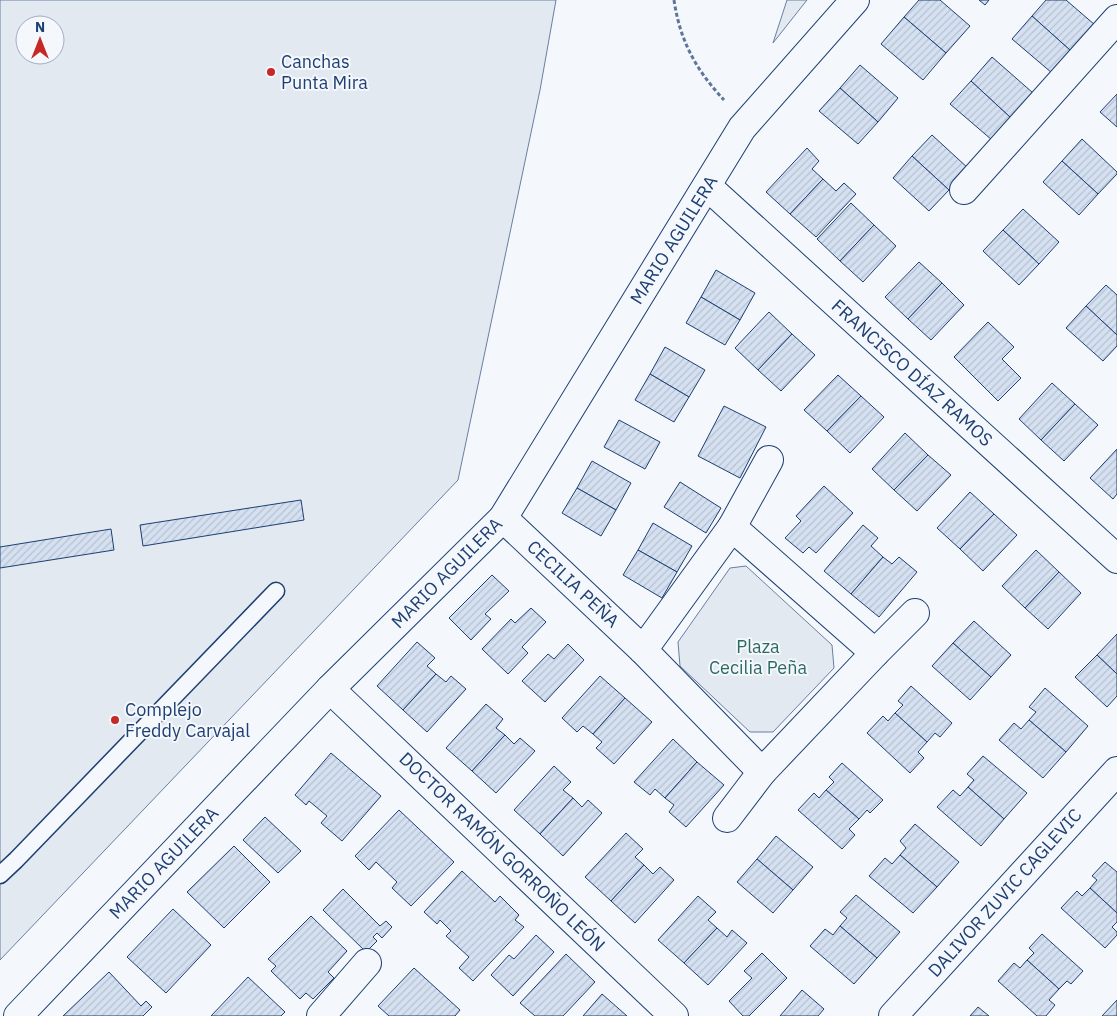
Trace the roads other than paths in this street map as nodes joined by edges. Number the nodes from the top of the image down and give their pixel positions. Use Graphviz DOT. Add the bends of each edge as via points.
graph roads {
  1 [pos="855,0"];
  2 [pos="1117,19"];
  3 [pos="707,186"];
  4 [pos="964,190"];
  5 [pos="769,460"];
  6 [pos="503,518"];
  7 [pos="732,527"];
  8 [pos="1117,560"];
  9 [pos="276,591"];
  10 [pos="915,613"];
  11 [pos="643,650"];
  12 [pos="875,653"];
  13 [pos="330,689"];
  14 [pos="1117,771"];
  15 [pos="762,772"];
  16 [pos="727,818"];
  17 [pos="0,875"];
  18 [pos="367,964"];
  19 [pos="333,1011"];
  20 [pos="18,1016"];
  21 [pos="674,1016"];
  22 [pos="893,1016"];
  1 -- 3 [label="street, MARIO AGUILERA" via="742,128"];
  2 -- 4 [label="street"];
  3 -- 6 [label="street, MARIO AGUILERA"];
  3 -- 8 [label="street, FRANCISCO DÍAZ RAMOS"];
  5 -- 7 [label="street"];
  6 -- 11 [label="street, CECILIA PEÑA"];
  6 -- 13 [label="street, MARIO AGUILERA"];
  7 -- 11 [label="street"];
  7 -- 12 [label="street"];
  9 -- 17 [label="lane"];
  10 -- 12 [label="street"];
  11 -- 15 [label="street, CECILIA PEÑA"];
  12 -- 15 [label="street"];
  13 -- 20 [label="street, MARIO AGUILERA"];
  13 -- 21 [label="street, DOCTOR RAMÓN GORROÑO LEÓN"];
  14 -- 22 [label="street, DALIVOR ZUVIC CAGLEVIC"];
  15 -- 16 [label="street"];
  18 -- 19 [label="street"];
}
